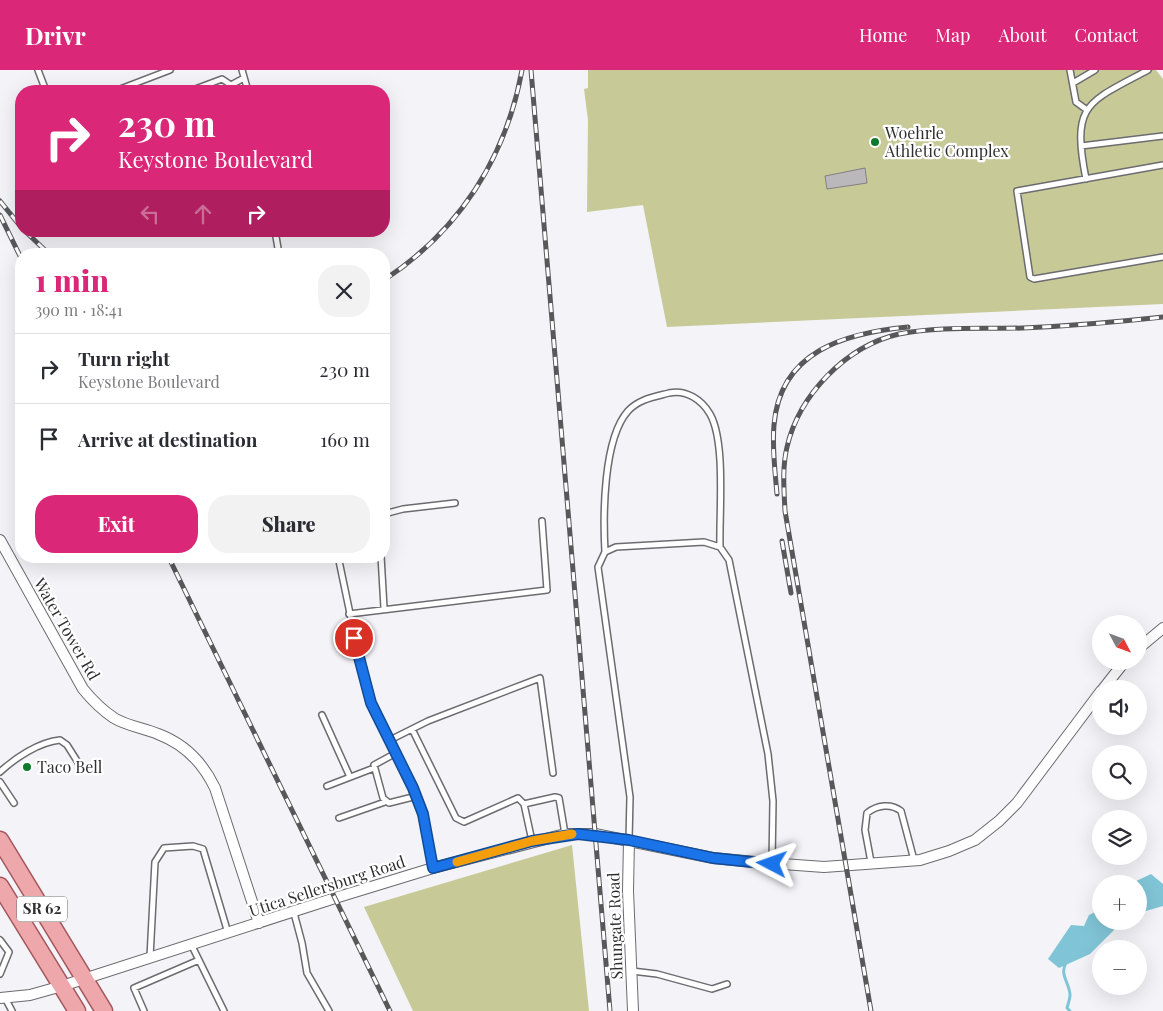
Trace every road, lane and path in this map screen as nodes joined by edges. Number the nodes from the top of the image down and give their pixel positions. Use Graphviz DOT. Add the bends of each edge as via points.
graph roads {
  1 [pos="38,70"];
  2 [pos="170,70"];
  3 [pos="242,70"];
  4 [pos="1070,70"];
  5 [pos="1095,70"];
  6 [pos="1148,70"];
  7 [pos="244,78"];
  8 [pos="1073,83"];
  9 [pos="44,85"];
  10 [pos="131,85"];
  11 [pos="206,85"];
  12 [pos="231,85"];
  13 [pos="246,85"];
  14 [pos="1087,110"];
  15 [pos="1163,136"];
  16 [pos="1081,146"];
  17 [pos="1163,165"];
  18 [pos="1086,178"];
  19 [pos="1163,257"];
  20 [pos="456,503"];
  21 [pos="390,512"];
  22 [pos="542,521"];
  23 [pos="0,540"];
  24 [pos="720,547"];
  25 [pos="605,552"];
  26 [pos="339,563"];
  27 [pos="381,563"];
  28 [pos="384,608"];
  29 [pos="349,614"];
  30 [pos="1163,628"];
  31 [pos="1148,640"];
  32 [pos="1118,670"];
  33 [pos="1110,680"];
  34 [pos="1092,703"];
  35 [pos="322,716"];
  36 [pos="412,730"];
  37 [pos="390,740"];
  38 [pos="396,753"];
  39 [pos="79,764"];
  40 [pos="374,768"];
  41 [pos="0,772"];
  42 [pos="553,772"];
  43 [pos="350,777"];
  44 [pos="0,782"];
  45 [pos="327,786"];
  46 [pos="417,796"];
  47 [pos="385,802"];
  48 [pos="14,803"];
  49 [pos="524,804"];
  50 [pos="338,818"];
  51 [pos="565,834"];
  52 [pos="0,840"];
  53 [pos="629,840"];
  54 [pos="532,841"];
  55 [pos="914,861"];
  56 [pos="870,862"];
  57 [pos="772,864"];
  58 [pos="433,868"];
  59 [pos="2,893"];
  60 [pos="294,913"];
  61 [pos="259,923"];
  62 [pos="228,934"];
  63 [pos="0,940"];
  64 [pos="192,946"];
  65 [pos="150,958"];
  66 [pos="199,960"];
  67 [pos="631,971"];
  68 [pos="0,974"];
  69 [pos="83,978"];
  70 [pos="727,984"];
  71 [pos="62,986"];
  72 [pos="3,998"];
  73 [pos="12,1011"];
  74 [pos="77,1011"];
  75 [pos="104,1011"];
  76 [pos="144,1011"];
  77 [pos="224,1011"];
  78 [pos="328,1011"];
  79 [pos="633,1011"];
  1 -- 9 [label="lane"];
  2 -- 10 [label="lane"];
  3 -- 7 [label="lane"];
  4 -- 8 [label="lane"];
  5 -- 8 [label="lane"];
  6 -- 14 [label="lane" via="1100,96"];
  7 -- 12 [label="lane"];
  7 -- 13 [label="lane"];
  8 -- 14 [label="lane" via="1076,102"];
  11 -- 12 [label="lane" via="222,79"];
  14 -- 16 [label="lane" via="1082,122"];
  15 -- 16 [label="lane"];
  16 -- 18 [label="lane"];
  17 -- 18 [label="lane"];
  18 -- 19 [label="lane" via="1017,191 1030,277 1034,279"];
  20 -- 21 [label="lane"];
  22 -- 28 [label="lane" via="547,590"];
  23 -- 61 [label="street, Water Tower Rd" via="82,689 116,719 179,744 208,774"];
  24 -- 25 [label="lane" via="704,542 616,547"];
  24 -- 25 [label="lane" via="719,442 710,415 696,397 674,392 642,400 628,411 620,424 604,503"];
  24 -- 57 [label="lane" via="729,560 768,754 773,801"];
  25 -- 53 [label="lane" via="598,567 630,798"];
  26 -- 29 [label="lane"];
  27 -- 28 [label="lane"];
  28 -- 29 [label="lane"];
  29 -- 37 [label="lane" via="371,703"];
  30 -- 31 [label="street"];
  32 -- 33 [label="street, Utica Sellersburg Road"];
  34 -- 55 [label="street, Utica Sellersburg Road" via="1017,803 999,821 976,840 949,852"];
  35 -- 43 [label="lane"];
  36 -- 37 [label="lane"];
  36 -- 42 [label="lane" via="540,678"];
  36 -- 49 [label="lane" via="456,818 464,822 518,798"];
  37 -- 38 [label="lane"];
  38 -- 40 [label="lane" via="376,762"];
  38 -- 46 [label="lane"];
  39 -- 41 [label="lane" via="60,740 44,744"];
  40 -- 43 [label="lane"];
  40 -- 47 [label="lane"];
  43 -- 45 [label="lane"];
  44 -- 48 [label="lane"];
  46 -- 47 [label="lane"];
  46 -- 58 [label="lane"];
  47 -- 50 [label="lane"];
  49 -- 51 [label="lane" via="559,798"];
  49 -- 54 [label="lane"];
  51 -- 53 [label="street, Utica Sellersburg Road" via="595,834"];
  51 -- 54 [label="street, Utica Sellersburg Road"];
  52 -- 69 [label="main road, SR 62"];
  53 -- 57 [label="street, Utica Sellersburg Road" via="713,858"];
  53 -- 67 [label="street, Shungate Road"];
  54 -- 58 [label="street, Utica Sellersburg Road"];
  55 -- 56 [label="street, Utica Sellersburg Road"];
  55 -- 56 [label="lane" via="901,811 879,806 867,813"];
  56 -- 57 [label="street, Utica Sellersburg Road" via="824,867"];
  58 -- 60 [label="street, Utica Sellersburg Road"];
  59 -- 71 [label="main road, SR 62"];
  60 -- 61 [label="street, Utica Sellersburg Road"];
  60 -- 78 [label="lane" via="307,973"];
  61 -- 62 [label="street, Utica Sellersburg Road"];
  62 -- 64 [label="street, Utica Sellersburg Road"];
  62 -- 65 [label="lane" via="202,849 193,846 164,848 155,862"];
  63 -- 68 [label="lane" via="9,952"];
  64 -- 65 [label="street, Utica Sellersburg Road"];
  64 -- 66 [label="lane"];
  65 -- 69 [label="street, Utica Sellersburg Road"];
  66 -- 76 [label="lane" via="134,988"];
  66 -- 77 [label="lane"];
  67 -- 70 [label="lane" via="657,974 712,989"];
  67 -- 79 [label="street, Shungate Road"];
  69 -- 71 [label="street, Utica Sellersburg Road"];
  69 -- 75 [label="main road, SR 62"];
  71 -- 72 [label="street, Utica Sellersburg Road"];
  71 -- 74 [label="main road, SR 62"];
  72 -- 73 [label="lane"];
}
